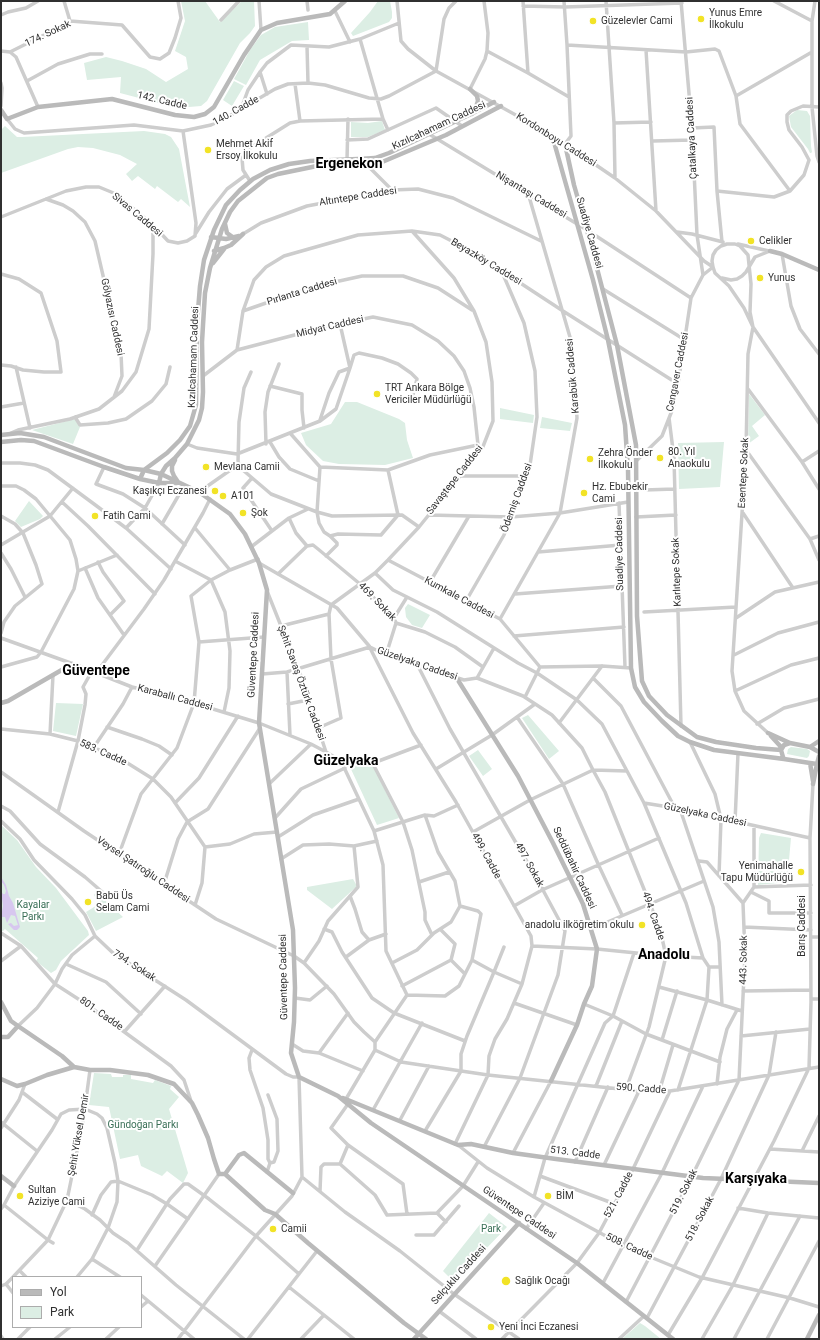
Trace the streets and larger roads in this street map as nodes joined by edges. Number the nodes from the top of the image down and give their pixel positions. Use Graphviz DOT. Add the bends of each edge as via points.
graph roads {
  1 [pos="38,1"];
  2 [pos="64,1"];
  3 [pos="178,1"];
  4 [pos="239,1"];
  5 [pos="259,1"];
  6 [pos="307,1"];
  7 [pos="345,1"];
  8 [pos="397,1"];
  9 [pos="456,1"];
  10 [pos="484,1"];
  11 [pos="523,1"];
  12 [pos="564,1"];
  13 [pos="775,1"];
  14 [pos="815,1"];
  15 [pos="33,2"];
  16 [pos="644,2"];
  17 [pos="681,2"];
  18 [pos="606,3"];
  19 [pos="523,6"];
  20 [pos="565,7"];
  21 [pos="308,10"];
  22 [pos="335,11"];
  23 [pos="1,13"];
  24 [pos="220,20"];
  25 [pos="70,21"];
  26 [pos="812,21"];
  27 [pos="399,22"];
  28 [pos="261,30"];
  29 [pos="360,39"];
  30 [pos="350,42"];
  31 [pos="567,45"];
  32 [pos="307,46"];
  33 [pos="609,48"];
  34 [pos="646,50"];
  35 [pos="1,51"];
  36 [pos="487,51"];
  37 [pos="10,52"];
  38 [pos="686,52"];
  39 [pos="812,52"];
  40 [pos="102,54"];
  41 [pos="436,71"];
  42 [pos="260,72"];
  43 [pos="528,73"];
  44 [pos="27,81"];
  45 [pos="1,83"];
  46 [pos="308,83"];
  47 [pos="296,84"];
  48 [pos="470,88"];
  49 [pos="267,94"];
  50 [pos="736,96"];
  51 [pos="569,97"];
  52 [pos="377,99"];
  53 [pos="494,102"];
  54 [pos="1,106"];
  55 [pos="501,106"];
  56 [pos="38,107"];
  57 [pos="812,107"];
  58 [pos="819,107"];
  59 [pos="241,109"];
  60 [pos="1,110"];
  61 [pos="471,114"];
  62 [pos="7,119"];
  63 [pos="348,119"];
  64 [pos="384,119"];
  65 [pos="300,121"];
  66 [pos="455,122"];
  67 [pos="651,122"];
  68 [pos="614,123"];
  69 [pos="462,126"];
  70 [pos="692,128"];
  71 [pos="388,130"];
  72 [pos="183,131"];
  73 [pos="429,134"];
  74 [pos="552,135"];
  75 [pos="436,139"];
  76 [pos="347,140"];
  77 [pos="692,140"];
  78 [pos="653,141"];
  79 [pos="565,144"];
  80 [pos="361,159"];
  81 [pos="347,160"];
  82 [pos="819,162"];
  83 [pos="367,165"];
  84 [pos="246,175"];
  85 [pos="615,178"];
  86 [pos="250,181"];
  87 [pos="392,190"];
  88 [pos="717,191"];
  89 [pos="790,191"];
  90 [pos="528,193"];
  91 [pos="45,199"];
  92 [pos="656,211"];
  93 [pos="1,217"];
  94 [pos="225,222"];
  95 [pos="576,223"];
  96 [pos="153,225"];
  97 [pos="587,230"];
  98 [pos="412,231"];
  99 [pos="677,232"];
  100 [pos="242,234"];
  101 [pos="697,235"];
  102 [pos="195,236"];
  103 [pos="211,237"];
  104 [pos="234,238"];
  105 [pos="218,239"];
  106 [pos="541,241"];
  107 [pos="722,242"];
  108 [pos="727,244"];
  109 [pos="735,244"];
  110 [pos="224,248"];
  111 [pos="207,250"];
  112 [pos="214,251"];
  113 [pos="770,251"];
  114 [pos="782,254"];
  115 [pos="699,256"];
  116 [pos="748,266"];
  117 [pos="713,267"];
  118 [pos="210,268"];
  119 [pos="819,270"];
  120 [pos="502,271"];
  121 [pos="1,274"];
  122 [pos="702,275"];
  123 [pos="720,277"];
  124 [pos="603,289"];
  125 [pos="691,298"];
  126 [pos="243,311"];
  127 [pos="474,311"];
  128 [pos="563,311"];
  129 [pos="340,324"];
  130 [pos="753,327"];
  131 [pos="608,340"];
  132 [pos="685,340"];
  133 [pos="617,345"];
  134 [pos="237,350"];
  135 [pos="819,354"];
  136 [pos="279,364"];
  137 [pos="1,365"];
  138 [pos="16,367"];
  139 [pos="170,367"];
  140 [pos="350,368"];
  141 [pos="251,372"];
  142 [pos="203,376"];
  143 [pos="678,384"];
  144 [pos="270,386"];
  145 [pos="748,389"];
  146 [pos="113,398"];
  147 [pos="411,402"];
  148 [pos="24,403"];
  149 [pos="1,407"];
  150 [pos="75,417"];
  151 [pos="669,418"];
  152 [pos="320,421"];
  153 [pos="819,423"];
  154 [pos="30,428"];
  155 [pos="304,428"];
  156 [pos="290,433"];
  157 [pos="10,434"];
  158 [pos="1,435"];
  159 [pos="1,442"];
  160 [pos="270,442"];
  161 [pos="187,444"];
  162 [pos="266,444"];
  163 [pos="478,445"];
  164 [pos="482,449"];
  165 [pos="746,450"];
  166 [pos="819,451"];
  167 [pos="237,454"];
  168 [pos="175,458"];
  169 [pos="636,462"];
  170 [pos="802,462"];
  171 [pos="1,463"];
  172 [pos="239,464"];
  173 [pos="104,467"];
  174 [pos="320,467"];
  175 [pos="628,469"];
  176 [pos="144,470"];
  177 [pos="388,470"];
  178 [pos="161,474"];
  179 [pos="460,476"];
  180 [pos="526,476"];
  181 [pos="252,478"];
  182 [pos="140,479"];
  183 [pos="319,481"];
  184 [pos="159,483"];
  185 [pos="182,484"];
  186 [pos="1,486"];
  187 [pos="73,488"];
  188 [pos="675,489"];
  189 [pos="819,489"];
  190 [pos="644,490"];
  191 [pos="199,492"];
  192 [pos="210,499"];
  193 [pos="62,502"];
  194 [pos="628,502"];
  195 [pos="619,503"];
  196 [pos="145,508"];
  197 [pos="308,509"];
  198 [pos="317,512"];
  199 [pos="742,512"];
  200 [pos="560,513"];
  201 [pos="398,515"];
  202 [pos="429,515"];
  203 [pos="676,515"];
  204 [pos="1,516"];
  205 [pos="50,516"];
  206 [pos="469,516"];
  207 [pos="511,517"];
  208 [pos="636,517"];
  209 [pos="289,518"];
  210 [pos="162,524"];
  211 [pos="419,527"];
  212 [pos="126,528"];
  213 [pos="195,528"];
  214 [pos="272,531"];
  215 [pos="23,533"];
  216 [pos="330,536"];
  217 [pos="819,536"];
  218 [pos="810,539"];
  219 [pos="1,545"];
  220 [pos="185,545"];
  221 [pos="621,545"];
  222 [pos="307,546"];
  223 [pos="251,547"];
  224 [pos="538,552"];
  225 [pos="1,553"];
  226 [pos="117,555"];
  227 [pos="326,556"];
  228 [pos="388,560"];
  229 [pos="819,560"];
  230 [pos="176,561"];
  231 [pos="258,561"];
  232 [pos="98,562"];
  233 [pos="85,568"];
  234 [pos="171,569"];
  235 [pos="230,570"];
  236 [pos="78,571"];
  237 [pos="375,573"];
  238 [pos="278,574"];
  239 [pos="211,580"];
  240 [pos="430,582"];
  241 [pos="819,582"];
  242 [pos="360,584"];
  243 [pos="622,586"];
  244 [pos="793,588"];
  245 [pos="267,590"];
  246 [pos="155,594"];
  247 [pos="514,594"];
  248 [pos="25,597"];
  249 [pos="407,597"];
  250 [pos="466,602"];
  251 [pos="331,605"];
  252 [pos="736,607"];
  253 [pos="679,611"];
  254 [pos="644,612"];
  255 [pos="329,614"];
  256 [pos="110,615"];
  257 [pos="394,618"];
  258 [pos="736,618"];
  259 [pos="500,620"];
  260 [pos="819,622"];
  261 [pos="396,623"];
  262 [pos="281,626"];
  263 [pos="624,627"];
  264 [pos="1,633"];
  265 [pos="124,635"];
  266 [pos="514,636"];
  267 [pos="264,637"];
  268 [pos="1,638"];
  269 [pos="229,640"];
  270 [pos="199,642"];
  271 [pos="370,647"];
  272 [pos="494,648"];
  273 [pos="41,652"];
  274 [pos="734,654"];
  275 [pos="386,655"];
  276 [pos="331,658"];
  277 [pos="819,658"];
  278 [pos="72,664"];
  279 [pos="417,664"];
  280 [pos="602,666"];
  281 [pos="1,667"];
  282 [pos="483,667"];
  283 [pos="540,667"];
  284 [pos="625,667"];
  285 [pos="297,668"];
  286 [pos="631,668"];
  287 [pos="94,672"];
  288 [pos="287,672"];
  289 [pos="537,673"];
  290 [pos="262,674"];
  291 [pos="53,675"];
  292 [pos="456,677"];
  293 [pos="477,678"];
  294 [pos="593,678"];
  295 [pos="132,687"];
  296 [pos="734,691"];
  297 [pos="525,697"];
  298 [pos="819,698"];
  299 [pos="308,700"];
  300 [pos="577,700"];
  301 [pos="1,703"];
  302 [pos="194,703"];
  303 [pos="288,704"];
  304 [pos="535,704"];
  305 [pos="224,712"];
  306 [pos="238,716"];
  307 [pos="517,717"];
  308 [pos="259,723"];
  309 [pos="559,723"];
  310 [pos="757,724"];
  311 [pos="681,726"];
  312 [pos="107,728"];
  313 [pos="260,728"];
  314 [pos="318,728"];
  315 [pos="1,729"];
  316 [pos="768,733"];
  317 [pos="50,734"];
  318 [pos="290,735"];
  319 [pos="492,735"];
  320 [pos="819,740"];
  321 [pos="78,741"];
  322 [pos="690,742"];
  323 [pos="790,743"];
  324 [pos="311,744"];
  325 [pos="421,745"];
  326 [pos="94,747"];
  327 [pos="810,747"];
  328 [pos="781,749"];
  329 [pos="326,752"];
  330 [pos="819,752"];
  331 [pos="464,753"];
  332 [pos="738,753"];
  333 [pos="172,755"];
  334 [pos="819,756"];
  335 [pos="784,759"];
  336 [pos="341,760"];
  337 [pos="372,762"];
  338 [pos="810,763"];
  339 [pos="818,764"];
  340 [pos="345,768"];
  341 [pos="436,769"];
  342 [pos="593,770"];
  343 [pos="627,771"];
  344 [pos="1,772"];
  345 [pos="153,779"];
  346 [pos="269,784"];
  347 [pos="563,784"];
  348 [pos="813,784"];
  349 [pos="359,799"];
  350 [pos="530,800"];
  351 [pos="175,803"];
  352 [pos="644,803"];
  353 [pos="458,805"];
  354 [pos="1,806"];
  355 [pos="675,808"];
  356 [pos="680,809"];
  357 [pos="58,812"];
  358 [pos="425,815"];
  359 [pos="502,816"];
  360 [pos="275,818"];
  361 [pos="721,819"];
  362 [pos="1,821"];
  363 [pos="187,822"];
  364 [pos="403,822"];
  365 [pos="735,822"];
  366 [pos="754,826"];
  367 [pos="374,831"];
  368 [pos="473,832"];
  369 [pos="277,834"];
  370 [pos="659,838"];
  371 [pos="810,838"];
  372 [pos="376,841"];
  373 [pos="354,846"];
  374 [pos="205,847"];
  375 [pos="629,852"];
  376 [pos="119,854"];
  377 [pos="281,859"];
  378 [pos="699,861"];
  379 [pos="599,866"];
  380 [pos="449,872"];
  381 [pos="719,876"];
  382 [pos="570,878"];
  383 [pos="704,881"];
  384 [pos="419,882"];
  385 [pos="164,884"];
  386 [pos="811,885"];
  387 [pos="754,887"];
  388 [pos="542,890"];
  389 [pos="681,891"];
  390 [pos="751,892"];
  391 [pos="350,896"];
  392 [pos="108,897"];
  393 [pos="650,903"];
  394 [pos="743,903"];
  395 [pos="195,905"];
  396 [pos="460,906"];
  397 [pos="514,906"];
  398 [pos="811,913"];
  399 [pos="622,915"];
  400 [pos="744,926"];
  401 [pos="324,929"];
  402 [pos="440,929"];
  403 [pos="591,929"];
  404 [pos="811,930"];
  405 [pos="1,933"];
  406 [pos="386,934"];
  407 [pos="432,935"];
  408 [pos="95,936"];
  409 [pos="811,937"];
  410 [pos="819,937"];
  411 [pos="370,940"];
  412 [pos="21,946"];
  413 [pos="532,946"];
  414 [pos="504,947"];
  415 [pos="562,948"];
  416 [pos="597,949"];
  417 [pos="634,953"];
  418 [pos="294,956"];
  419 [pos="666,956"];
  420 [pos="346,957"];
  421 [pos="703,958"];
  422 [pos="451,960"];
  423 [pos="472,960"];
  424 [pos="1,961"];
  425 [pos="304,963"];
  426 [pos="392,963"];
  427 [pos="66,964"];
  428 [pos="709,967"];
  429 [pos="720,967"];
  430 [pos="494,972"];
  431 [pos="465,974"];
  432 [pos="55,984"];
  433 [pos="522,984"];
  434 [pos="165,986"];
  435 [pos="327,986"];
  436 [pos="402,986"];
  437 [pos="658,987"];
  438 [pos="811,990"];
  439 [pos="677,991"];
  440 [pos="743,991"];
  441 [pos="407,995"];
  442 [pos="295,998"];
  443 [pos="811,999"];
  444 [pos="819,999"];
  445 [pos="707,1000"];
  446 [pos="1,1002"];
  447 [pos="514,1003"];
  448 [pos="584,1004"];
  449 [pos="722,1005"];
  450 [pos="737,1010"];
  451 [pos="742,1011"];
  452 [pos="348,1013"];
  453 [pos="394,1013"];
  454 [pos="141,1014"];
  455 [pos="544,1014"];
  456 [pos="613,1016"];
  457 [pos="622,1021"];
  458 [pos="422,1023"];
  459 [pos="577,1025"];
  460 [pos="18,1026"];
  461 [pos="810,1028"];
  462 [pos="125,1032"];
  463 [pos="776,1032"];
  464 [pos="646,1034"];
  465 [pos="741,1036"];
  466 [pos="1,1037"];
  467 [pos="662,1040"];
  468 [pos="465,1041"];
  469 [pos="375,1042"];
  470 [pos="292,1044"];
  471 [pos="673,1045"];
  472 [pos="252,1050"];
  473 [pos="375,1050"];
  474 [pos="690,1052"];
  475 [pos="319,1053"];
  476 [pos="401,1062"];
  477 [pos="720,1062"];
  478 [pos="428,1066"];
  479 [pos="819,1066"];
  480 [pos="74,1067"];
  481 [pos="809,1068"];
  482 [pos="90,1070"];
  483 [pos="363,1071"];
  484 [pos="461,1071"];
  485 [pos="488,1074"];
  486 [pos="769,1075"];
  487 [pos="299,1077"];
  488 [pos="520,1078"];
  489 [pos="1,1079"];
  490 [pos="739,1080"];
  491 [pos="551,1081"];
  492 [pos="25,1084"];
  493 [pos="578,1084"];
  494 [pos="717,1084"];
  495 [pos="596,1086"];
  496 [pos="703,1086"];
  497 [pos="608,1087"];
  498 [pos="626,1089"];
  499 [pos="678,1090"];
  500 [pos="639,1091"];
  501 [pos="670,1091"];
  502 [pos="22,1092"];
  503 [pos="659,1092"];
  504 [pos="268,1095"];
  505 [pos="338,1096"];
  506 [pos="346,1099"];
  507 [pos="192,1102"];
  508 [pos="348,1104"];
  509 [pos="85,1109"];
  510 [pos="373,1110"];
  511 [pos="819,1116"];
  512 [pos="57,1119"];
  513 [pos="400,1120"];
  514 [pos="2,1125"];
  515 [pos="425,1131"];
  516 [pos="456,1144"];
  517 [pos="348,1145"];
  518 [pos="484,1147"];
  519 [pos="770,1149"];
  520 [pos="37,1151"];
  521 [pos="802,1151"];
  522 [pos="819,1152"];
  523 [pos="513,1153"];
  524 [pos="545,1158"];
  525 [pos="478,1162"];
  526 [pos="575,1162"];
  527 [pos="270,1164"];
  528 [pos="340,1164"];
  529 [pos="604,1165"];
  530 [pos="633,1169"];
  531 [pos="267,1172"];
  532 [pos="662,1173"];
  533 [pos="222,1174"];
  534 [pos="1,1176"];
  535 [pos="540,1176"];
  536 [pos="692,1176"];
  537 [pos="302,1177"];
  538 [pos="721,1178"];
  539 [pos="754,1180"];
  540 [pos="118,1182"];
  541 [pos="819,1183"];
  542 [pos="14,1186"];
  543 [pos="463,1186"];
  544 [pos="320,1191"];
  545 [pos="293,1193"];
  546 [pos="204,1196"];
  547 [pos="534,1197"];
  548 [pos="67,1200"];
  549 [pos="544,1203"];
  550 [pos="167,1204"];
  551 [pos="615,1204"];
  552 [pos="459,1206"];
  553 [pos="2,1207"];
  554 [pos="738,1208"];
  555 [pos="437,1213"];
  556 [pos="768,1213"];
  557 [pos="275,1214"];
  558 [pos="407,1214"];
  559 [pos="92,1215"];
  560 [pos="800,1216"];
  561 [pos="819,1218"];
  562 [pos="188,1219"];
  563 [pos="446,1222"];
  564 [pos="519,1223"];
  565 [pos="108,1228"];
  566 [pos="526,1229"];
  567 [pos="599,1233"];
  568 [pos="416,1235"];
  569 [pos="256,1236"];
  570 [pos="48,1240"];
  571 [pos="819,1241"];
  572 [pos="53,1243"];
  573 [pos="623,1245"];
  574 [pos="137,1250"];
  575 [pos="317,1251"];
  576 [pos="650,1257"];
  577 [pos="92,1259"];
  578 [pos="577,1263"];
  579 [pos="155,1266"];
  580 [pos="674,1267"];
  581 [pos="20,1271"];
  582 [pos="299,1274"];
  583 [pos="14,1276"];
  584 [pos="25,1276"];
  585 [pos="78,1276"];
  586 [pos="118,1276"];
  587 [pos="12,1278"];
  588 [pos="702,1278"];
  589 [pos="603,1283"];
  590 [pos="6,1284"];
  591 [pos="733,1285"];
  592 [pos="1,1286"];
  593 [pos="289,1287"];
  594 [pos="759,1291"];
  595 [pos="12,1292"];
  596 [pos="454,1294"];
  597 [pos="142,1296"];
  598 [pos="790,1298"];
  599 [pos="148,1301"];
  600 [pos="626,1302"];
  601 [pos="142,1306"];
  602 [pos="203,1306"];
  603 [pos="819,1307"];
  604 [pos="439,1311"];
  605 [pos="324,1315"];
  606 [pos="819,1315"];
  607 [pos="645,1317"];
  608 [pos="29,1328"];
  609 [pos="69,1328"];
  610 [pos="118,1328"];
  611 [pos="185,1331"];
  612 [pos="418,1333"];
  613 [pos="508,1333"];
  614 [pos="668,1335"];
  615 [pos="1,1336"];
  616 [pos="304,1338"];
  617 [pos="3,1339"];
  618 [pos="18,1339"];
  619 [pos="55,1339"];
  620 [pos="106,1339"];
  621 [pos="178,1339"];
  622 [pos="194,1339"];
  623 [pos="244,1339"];
  624 [pos="248,1339"];
  625 [pos="354,1339"];
  626 [pos="414,1339"];
  627 [pos="426,1339"];
  628 [pos="476,1339"];
  629 [pos="502,1339"];
  630 [pos="518,1339"];
  631 [pos="619,1339"];
  632 [pos="673,1339"];
  633 [pos="702,1339"];
  634 [pos="734,1339"];
  635 [pos="767,1339"];
  636 [pos="807,1339"];
  1 -- 15 [label="street"];
  2 -- 25 [label="street"];
  3 -- 25 [label="street, 174. Sokak" via="181,18 175,38 168,53 160,59 150,57 122,25"];
  4 -- 24 [label="street"];
  5 -- 28 [label="street"];
  6 -- 21 [label="street"];
  7 -- 22 [label="street"];
  8 -- 27 [label="street, Kordonboyu Caddesi"];
  9 -- 41 [label="street" via="444,19"];
  10 -- 36 [label="street" via="488,33"];
  11 -- 19 [label="street"];
  12 -- 20 [label="street"];
  13 -- 26 [label="street"];
  14 -- 26 [label="street"];
  15 -- 23 [label="street" via="26,8"];
  16 -- 17 [label="street"];
  16 -- 18 [label="street"];
  17 -- 38 [label="street, Çatalkaya Caddesi"];
  18 -- 20 [label="street"];
  18 -- 33 [label="street"];
  19 -- 20 [label="street"];
  19 -- 43 [label="street"];
  20 -- 31 [label="street"];
  22 -- 28 [label="street" via="324,16 277,23"];
  22 -- 30 [label="street"];
  25 -- 37 [label="street, 174. Sokak"];
  26 -- 39 [label="street"];
  27 -- 29 [label="street"];
  27 -- 41 [label="street, Kordonboyu Caddesi" via="401,41"];
  28 -- 56 [label="street, 142. Cadde" via="214,107 205,114 194,117 175,115 112,99"];
  29 -- 30 [label="street"];
  29 -- 52 [label="street"];
  30 -- 32 [label="street" via="329,47"];
  31 -- 33 [label="street"];
  31 -- 51 [label="street"];
  32 -- 42 [label="street" via="291,45 267,63"];
  32 -- 46 [label="street"];
  33 -- 34 [label="street"];
  33 -- 68 [label="street"];
  34 -- 38 [label="street"];
  34 -- 67 [label="street"];
  35 -- 37 [label="street"];
  36 -- 43 [label="street"];
  36 -- 48 [label="street"];
  37 -- 44 [label="street" via="16,56"];
  38 -- 50 [label="street" via="715,49 719,51"];
  38 -- 70 [label="street, Çatalkaya Caddesi"];
  39 -- 50 [label="street"];
  39 -- 57 [label="street"];
  40 -- 44 [label="street" via="90,54 58,64"];
  41 -- 48 [label="street, Kordonboyu Caddesi"];
  41 -- 52 [label="street" via="389,96"];
  42 -- 49 [label="street"];
  42 -- 59 [label="street" via="248,90"];
  43 -- 51 [label="street"];
  44 -- 56 [label="street"];
  45 -- 54 [label="street"];
  46 -- 47 [label="street, 140. Cadde"];
  46 -- 52 [label="street, 140. Cadde"];
  47 -- 49 [label="street, 140. Cadde" via="288,84"];
  47 -- 65 [label="street"];
  48 -- 53 [label="street, Kordonboyu Caddesi"];
  48 -- 61 [label="street" via="478,101"];
  49 -- 59 [label="street, 140. Cadde"];
  50 -- 89 [label="street" via="742,128"];
  51 -- 79 [label="street" via="571,136"];
  52 -- 64 [label="street"];
  53 -- 55 [label="street, Kordonboyu Caddesi"];
  53 -- 61 [label="street, Kızılcahamam Caddesi"];
  55 -- 69 [label="street, Kızılcahamam Caddesi"];
  55 -- 74 [label="street, Kordonboyu Caddesi"];
  56 -- 62 [label="street, 142. Cadde"];
  57 -- 58 [label="street"];
  57 -- 82 [label="street"];
  57 -- 89 [label="street" via="803,106 787,115 789,130 809,160 804,175"];
  59 -- 72 [label="street, 140. Cadde" via="211,125"];
  60 -- 62 [label="street"];
  61 -- 66 [label="street, Kızılcahamam Caddesi"];
  62 -- 72 [label="street, 140. Cadde" via="15,129 24,133 134,125"];
  63 -- 64 [label="street"];
  63 -- 65 [label="street"];
  63 -- 76 [label="street"];
  64 -- 71 [label="street"];
  65 -- 84 [label="street" via="290,123 247,150 242,158"];
  66 -- 69 [label="street"];
  66 -- 71 [label="street" via="436,108"];
  66 -- 73 [label="street, Kızılcahamam Caddesi"];
  67 -- 68 [label="street"];
  67 -- 78 [label="street"];
  68 -- 85 [label="street"];
  69 -- 75 [label="street, Kızılcahamam Caddesi"];
  70 -- 77 [label="street, Çatalkaya Caddesi"];
  70 -- 88 [label="street" via="714,127"];
  71 -- 76 [label="street" via="368,139"];
  72 -- 102 [label="street" via="196,223"];
  73 -- 75 [label="street, Nişantaşı Caddesi"];
  73 -- 80 [label="street, Kızılcahamam Caddesi" via="389,153"];
  74 -- 79 [label="street, Kordonboyu Caddesi"];
  74 -- 95 [label="street, Suadiye Caddesi"];
  75 -- 83 [label="street, Kızılcahamam Caddesi" via="386,160"];
  75 -- 90 [label="street, Nişantaşı Caddesi"];
  76 -- 81 [label="street"];
  77 -- 78 [label="street"];
  77 -- 101 [label="street, Çatalkaya Caddesi"];
  78 -- 92 [label="street"];
  79 -- 85 [label="street, Kordonboyu Caddesi"];
  79 -- 97 [label="street, Suadiye Caddesi"];
  80 -- 81 [label="street, Kızılcahamam Caddesi"];
  80 -- 83 [label="street"];
  81 -- 86 [label="street, Kızılcahamam Caddesi" via="289,164 270,170"];
  83 -- 87 [label="street"];
  83 -- 94 [label="street, Kızılcahamam Caddesi" via="317,166 267,178 238,201"];
  84 -- 86 [label="street"];
  84 -- 102 [label="street" via="227,189"];
  85 -- 92 [label="street, Kordonboyu Caddesi"];
  86 -- 103 [label="street, Kızılcahamam Caddesi" via="226,205"];
  87 -- 100 [label="street, Altıntepe Caddesi" via="307,206 261,223"];
  87 -- 106 [label="street, Altıntepe Caddesi" via="418,189 453,198"];
  88 -- 89 [label="street" via="774,197"];
  88 -- 107 [label="street"];
  90 -- 95 [label="street, Nişantaşı Caddesi"];
  90 -- 106 [label="street, Karabük Caddesi"];
  91 -- 93 [label="street, Sivas Caddesi"];
  91 -- 96 [label="street, Sivas Caddesi" via="66,191 99,187 116,194"];
  91 -- 146 [label="street, Gölyazısı Caddesi" via="73,211 85,222 95,241 121,353 122,376"];
  92 -- 99 [label="street, Kordonboyu Caddesi"];
  94 -- 104 [label="street" via="227,234"];
  94 -- 105 [label="street, Kızılcahamam Caddesi"];
  95 -- 97 [label="street, Nişantaşı Caddesi"];
  95 -- 131 [label="street, Suadiye Caddesi"];
  96 -- 102 [label="street, Sivas Caddesi" via="168,241 178,243"];
  96 -- 146 [label="street" via="149,329 136,372 122,391"];
  97 -- 124 [label="street, Suadiye Caddesi"];
  97 -- 125 [label="street, Nişantaşı Caddesi"];
  98 -- 120 [label="street, Beyazköy Caddesi" via="440,235"];
  98 -- 126 [label="street, Beyazköy Caddesi" via="358,235 284,256 266,267 254,280"];
  98 -- 127 [label="street, Savaştepe Caddesi" via="454,278"];
  99 -- 101 [label="street"];
  99 -- 115 [label="street, Kordonboyu Caddesi"];
  100 -- 104 [label="street"];
  100 -- 110 [label="street"];
  101 -- 107 [label="street"];
  101 -- 115 [label="street, Çatalkaya Caddesi"];
  103 -- 105 [label="street"];
  103 -- 111 [label="street, Kızılcahamam Caddesi"];
  104 -- 105 [label="street"];
  105 -- 112 [label="street, Kızılcahamam Caddesi"];
  106 -- 128 [label="street, Karabük Caddesi"];
  107 -- 108 [label="street"];
  108 -- 109 [label="street"];
  108 -- 117 [label="street" via="716,250 713,255"];
  109 -- 113 [label="street"];
  109 -- 116 [label="street" via="748,255"];
  110 -- 112 [label="street"];
  110 -- 118 [label="street"];
  111 -- 112 [label="street"];
  111 -- 176 [label="street, Kızılcahamam Caddesi" via="200,286 196,405 190,426 168,454"];
  112 -- 118 [label="street, Kızılcahamam Caddesi"];
  113 -- 114 [label="street"];
  113 -- 116 [label="street" via="755,257"];
  114 -- 119 [label="street"];
  114 -- 135 [label="street" via="791,306 800,329"];
  115 -- 117 [label="street, Kordonboyu Caddesi"];
  115 -- 122 [label="street, Çatalkaya Caddesi"];
  116 -- 123 [label="street" via="746,272 737,279 725,280"];
  116 -- 130 [label="street"];
  117 -- 122 [label="street, Cengaver Caddesi"];
  117 -- 123 [label="street"];
  118 -- 142 [label="street, Kızılcahamam Caddesi" via="205,293"];
  120 -- 128 [label="street, Beyazköy Caddesi"];
  120 -- 180 [label="street, Ödemiş Caddesi" via="524,323 535,372 537,418"];
  121 -- 138 [label="street" via="19,279 40,294 57,341 61,372 24,370"];
  122 -- 125 [label="street, Cengaver Caddesi"];
  123 -- 130 [label="street" via="740,302"];
  124 -- 132 [label="street"];
  124 -- 133 [label="street, Suadiye Caddesi"];
  125 -- 132 [label="street, Cengaver Caddesi"];
  126 -- 127 [label="street, Pırlanta Caddesi" via="312,287 359,276 403,276 438,288"];
  126 -- 134 [label="street, Beyazköy Caddesi"];
  127 -- 164 [label="street, Savaştepe Caddesi" via="486,342 492,382 493,421"];
  128 -- 131 [label="street, Beyazköy Caddesi"];
  128 -- 200 [label="street, Karabük Caddesi" via="572,344 577,418"];
  129 -- 134 [label="street, Midyat Caddesi"];
  129 -- 140 [label="street"];
  129 -- 163 [label="street, Midyat Caddesi" via="373,317 412,325 438,341 454,356 466,377 474,407"];
  130 -- 145 [label="street, Esentepe Sokak" via="748,354"];
  130 -- 153 [label="street"];
  131 -- 133 [label="street, Beyazköy Caddesi"];
  131 -- 175 [label="street, Suadiye Caddesi" via="625,426"];
  132 -- 143 [label="street, Cengaver Caddesi"];
  133 -- 143 [label="street, Beyazköy Caddesi"];
  133 -- 169 [label="street, Suadiye Caddesi" via="633,431"];
  134 -- 142 [label="street, Midyat Caddesi"];
  136 -- 144 [label="street"];
  137 -- 138 [label="street"];
  138 -- 148 [label="street"];
  139 -- 150 [label="street" via="166,384 152,401 126,419 80,425"];
  140 -- 147 [label="street" via="352,358 358,353 398,364 417,379"];
  140 -- 152 [label="street" via="336,409"];
  140 -- 152 [label="street" via="339,372"];
  141 -- 167 [label="street" via="244,388"];
  142 -- 161 [label="street, Kızılcahamam Caddesi" via="202,408"];
  143 -- 151 [label="street, Cengaver Caddesi"];
  144 -- 155 [label="street" via="302,394"];
  144 -- 162 [label="street" via="265,412"];
  145 -- 165 [label="street, Esentepe Sokak"];
  145 -- 170 [label="street"];
  146 -- 150 [label="street" via="99,409"];
  148 -- 149 [label="street"];
  148 -- 154 [label="street"];
  150 -- 154 [label="street"];
  151 -- 169 [label="street, Cengaver Caddesi" via="662,436"];
  151 -- 188 [label="street, Karlıtepe Sokak"];
  152 -- 155 [label="street"];
  154 -- 157 [label="street"];
  155 -- 156 [label="street"];
  156 -- 160 [label="street"];
  156 -- 174 [label="street"];
  157 -- 158 [label="street"];
  157 -- 176 [label="street" via="44,437 126,468"];
  159 -- 173 [label="street" via="34,441"];
  160 -- 162 [label="street"];
  160 -- 183 [label="street" via="290,469"];
  161 -- 167 [label="street"];
  161 -- 168 [label="street, Kızılcahamam Caddesi"];
  162 -- 167 [label="street"];
  163 -- 164 [label="street"];
  163 -- 177 [label="street" via="430,455"];
  164 -- 179 [label="street, Savaştepe Caddesi"];
  165 -- 199 [label="street, Esentepe Sokak"];
  165 -- 218 [label="street"];
  166 -- 170 [label="street"];
  167 -- 172 [label="street"];
  168 -- 178 [label="street, Kızılcahamam Caddesi"];
  168 -- 185 [label="street" via="172,471"];
  169 -- 175 [label="street, Cengaver Caddesi"];
  169 -- 208 [label="street, Suadiye Caddesi"];
  170 -- 189 [label="street"];
  171 -- 187 [label="street" via="35,465 48,470"];
  172 -- 181 [label="street"];
  172 -- 191 [label="street"];
  173 -- 182 [label="street"];
  173 -- 196 [label="street" via="96,484 123,494"];
  174 -- 177 [label="street"];
  174 -- 183 [label="street"];
  175 -- 194 [label="street, Suadiye Caddesi"];
  176 -- 178 [label="street, Güventepe Caddesi"];
  176 -- 182 [label="street"];
  177 -- 201 [label="street"];
  178 -- 184 [label="street, Kızılcahamam Caddesi"];
  178 -- 185 [label="street, Güventepe Caddesi"];
  179 -- 180 [label="street"];
  179 -- 202 [label="street, Savaştepe Caddesi"];
  180 -- 207 [label="street, Ödemiş Caddesi"];
  181 -- 197 [label="street" via="272,494"];
  181 -- 214 [label="street" via="243,488"];
  182 -- 184 [label="street"];
  183 -- 198 [label="street"];
  184 -- 185 [label="street"];
  184 -- 196 [label="street"];
  185 -- 191 [label="street, Güventepe Caddesi"];
  185 -- 210 [label="street"];
  186 -- 205 [label="street" via="16,486 24,490 36,499"];
  187 -- 193 [label="street"];
  187 -- 212 [label="street"];
  188 -- 190 [label="street"];
  188 -- 203 [label="street, Karlıtepe Sokak"];
  191 -- 192 [label="street, Güventepe Caddesi"];
  192 -- 213 [label="street"];
  192 -- 223 [label="street, Güventepe Caddesi" via="230,514"];
  193 -- 205 [label="street"];
  193 -- 226 [label="street"];
  194 -- 195 [label="street"];
  194 -- 286 [label="street, Suadiye Caddesi"];
  195 -- 200 [label="street"];
  195 -- 221 [label="street"];
  196 -- 210 [label="street"];
  196 -- 212 [label="street"];
  197 -- 198 [label="street"];
  197 -- 209 [label="street"];
  198 -- 201 [label="street" via="332,516"];
  198 -- 216 [label="street" via="319,523"];
  199 -- 244 [label="street"];
  199 -- 252 [label="street, Esentepe Sokak"];
  200 -- 207 [label="street"];
  200 -- 224 [label="street, Karabük Caddesi"];
  201 -- 211 [label="street"];
  201 -- 216 [label="street" via="381,535"];
  202 -- 206 [label="street"];
  202 -- 211 [label="street, Savaştepe Caddesi"];
  203 -- 208 [label="street"];
  203 -- 253 [label="street, Karlıtepe Sokak"];
  204 -- 215 [label="street" via="15,524"];
  205 -- 215 [label="street"];
  205 -- 236 [label="street" via="70,540"];
  206 -- 207 [label="street"];
  206 -- 240 [label="street"];
  207 -- 250 [label="street, Ödemiş Caddesi" via="504,536"];
  208 -- 311 [label="street, Suadiye Caddesi" via="637,616 642,681 649,696"];
  209 -- 214 [label="street"];
  209 -- 222 [label="street, 469. Sokak" via="296,533"];
  210 -- 220 [label="street"];
  211 -- 228 [label="street, Savaştepe Caddesi"];
  212 -- 234 [label="street"];
  213 -- 220 [label="street"];
  213 -- 235 [label="street"];
  214 -- 223 [label="street"];
  215 -- 219 [label="street"];
  215 -- 248 [label="street" via="42,584"];
  216 -- 227 [label="street" via="337,545"];
  217 -- 218 [label="street"];
  218 -- 229 [label="street"];
  220 -- 230 [label="street"];
  221 -- 224 [label="street"];
  221 -- 243 [label="street"];
  222 -- 227 [label="street, 469. Sokak" via="313,546"];
  222 -- 238 [label="street"];
  223 -- 231 [label="street, Güventepe Caddesi"];
  224 -- 247 [label="street, Karabük Caddesi"];
  225 -- 248 [label="street"];
  226 -- 232 [label="street"];
  226 -- 246 [label="street"];
  227 -- 242 [label="street, 469. Sokak"];
  228 -- 237 [label="street, Savaştepe Caddesi"];
  228 -- 240 [label="street, Kumkale Caddesi"];
  230 -- 234 [label="street"];
  230 -- 239 [label="street"];
  231 -- 235 [label="street"];
  231 -- 238 [label="street, Güzelyaka Caddesi"];
  231 -- 245 [label="street, Güventepe Caddesi"];
  232 -- 233 [label="street"];
  232 -- 256 [label="street" via="124,601"];
  233 -- 236 [label="street"];
  233 -- 256 [label="street" via="98,598"];
  234 -- 246 [label="street"];
  235 -- 239 [label="street"];
  236 -- 273 [label="street" via="74,589"];
  237 -- 242 [label="street, Savaştepe Caddesi"];
  237 -- 249 [label="street" via="393,590"];
  238 -- 251 [label="street, Güzelyaka Caddesi"];
  239 -- 269 [label="street" via="225,612"];
  239 -- 270 [label="street" via="190,596"];
  240 -- 250 [label="street, Kumkale Caddesi"];
  241 -- 244 [label="street"];
  242 -- 251 [label="street, Savaştepe Caddesi"];
  242 -- 257 [label="street, 469. Sokak"];
  243 -- 247 [label="street"];
  243 -- 263 [label="street"];
  244 -- 258 [label="street" via="775,592"];
  245 -- 262 [label="street, Şehit Savaş Öztürk Caddesi"];
  245 -- 267 [label="street, Güventepe Caddesi"];
  246 -- 265 [label="street"];
  247 -- 259 [label="street, Karabük Caddesi"];
  248 -- 264 [label="street" via="4,622"];
  249 -- 257 [label="street"];
  249 -- 272 [label="street" via="437,612"];
  250 -- 259 [label="street, Kumkale Caddesi"];
  251 -- 255 [label="street"];
  251 -- 271 [label="street, Güzelyaka Caddesi" via="337,608"];
  252 -- 253 [label="street"];
  252 -- 258 [label="street, Esentepe Sokak"];
  253 -- 254 [label="street"];
  253 -- 311 [label="street, Karlıtepe Sokak"];
  255 -- 262 [label="street"];
  255 -- 276 [label="street"];
  256 -- 265 [label="street"];
  257 -- 261 [label="street, 469. Sokak"];
  258 -- 274 [label="street, Esentepe Sokak"];
  259 -- 266 [label="street, Kumkale Caddesi"];
  260 -- 274 [label="street" via="778,633"];
  261 -- 275 [label="street"];
  261 -- 282 [label="street, 469. Sokak" via="425,632 455,646"];
  262 -- 285 [label="street, Şehit Savaş Öztürk Caddesi"];
  263 -- 266 [label="street"];
  263 -- 284 [label="street"];
  265 -- 287 [label="street"];
  266 -- 283 [label="street, Kumkale Caddesi"];
  267 -- 269 [label="street"];
  267 -- 290 [label="street, Güventepe Caddesi"];
  268 -- 273 [label="street, Karaballı Caddesi"];
  269 -- 270 [label="street"];
  269 -- 305 [label="street" via="229,688"];
  270 -- 302 [label="street"];
  271 -- 275 [label="street, Güzelyaka Caddesi"];
  271 -- 276 [label="street"];
  271 -- 325 [label="street, 499. Cadde"];
  272 -- 282 [label="street"];
  272 -- 289 [label="street"];
  273 -- 278 [label="street, Karaballı Caddesi"];
  273 -- 281 [label="street" via="37,657"];
  274 -- 296 [label="street, Esentepe Sokak"];
  275 -- 279 [label="street, Güzelyaka Caddesi"];
  276 -- 285 [label="street"];
  276 -- 314 [label="street" via="341,718"];
  277 -- 296 [label="street" via="791,665"];
  278 -- 287 [label="street, Karaballı Caddesi"];
  278 -- 291 [label="street"];
  279 -- 292 [label="street, Güzelyaka Caddesi"];
  279 -- 331 [label="street, 497. Sokak"];
  280 -- 283 [label="street"];
  280 -- 284 [label="street"];
  280 -- 294 [label="street"];
  282 -- 293 [label="street"];
  283 -- 289 [label="street"];
  284 -- 286 [label="street"];
  285 -- 288 [label="street"];
  285 -- 299 [label="street, Şehit Savaş Öztürk Caddesi"];
  286 -- 322 [label="street, Suadiye Caddesi" via="635,687 644,702 678,736"];
  287 -- 295 [label="street, Karaballı Caddesi"];
  287 -- 321 [label="street" via="82,687 86,694"];
  288 -- 290 [label="street"];
  288 -- 303 [label="street"];
  289 -- 297 [label="street"];
  289 -- 300 [label="street"];
  290 -- 308 [label="street, Güventepe Caddesi"];
  291 -- 301 [label="street"];
  291 -- 317 [label="street"];
  292 -- 293 [label="street, Güzelyaka Caddesi" via="464,680"];
  292 -- 319 [label="street, Seddübahir Caddesi"];
  293 -- 297 [label="street, Güzelyaka Caddesi"];
  294 -- 300 [label="street"];
  294 -- 355 [label="street" via="621,706"];
  295 -- 302 [label="street, Karaballı Caddesi"];
  295 -- 312 [label="street"];
  296 -- 310 [label="street" via="744,711"];
  297 -- 304 [label="street, Güzelyaka Caddesi"];
  298 -- 310 [label="street" via="784,708"];
  299 -- 303 [label="street"];
  299 -- 314 [label="street, Şehit Savaş Öztürk Caddesi"];
  300 -- 309 [label="street"];
  300 -- 343 [label="street" via="602,724"];
  302 -- 305 [label="street, Karaballı Caddesi"];
  302 -- 333 [label="street"];
  303 -- 318 [label="street"];
  304 -- 307 [label="street"];
  304 -- 309 [label="street, Güzelyaka Caddesi"];
  305 -- 306 [label="street, Karaballı Caddesi"];
  306 -- 308 [label="street, Karaballı Caddesi"];
  306 -- 351 [label="street" via="200,778"];
  307 -- 319 [label="street"];
  307 -- 347 [label="street"];
  308 -- 313 [label="street, Güventepe Caddesi"];
  308 -- 318 [label="street, Karaballı Caddesi"];
  309 -- 342 [label="street, Güzelyaka Caddesi" via="582,748"];
  310 -- 316 [label="street"];
  311 -- 328 [label="street, Suadiye Caddesi" via="697,736 716,742"];
  312 -- 326 [label="street"];
  312 -- 333 [label="street" via="159,746"];
  313 -- 346 [label="street, Güventepe Caddesi"];
  313 -- 363 [label="street" via="208,809"];
  314 -- 329 [label="street, Şehit Savaş Öztürk Caddesi"];
  315 -- 317 [label="street, 583. Cadde"];
  316 -- 323 [label="street"];
  316 -- 328 [label="street"];
  317 -- 321 [label="street, 583. Cadde"];
  318 -- 324 [label="street, Karaballı Caddesi"];
  319 -- 331 [label="street"];
  319 -- 350 [label="street, Seddübahir Caddesi"];
  320 -- 327 [label="street"];
  321 -- 326 [label="street, 583. Cadde"];
  321 -- 357 [label="street"];
  322 -- 332 [label="street, Suadiye Caddesi" via="714,750"];
  322 -- 361 [label="street" via="715,794"];
  323 -- 327 [label="street"];
  323 -- 328 [label="street"];
  324 -- 329 [label="street, Karaballı Caddesi"];
  324 -- 346 [label="street"];
  325 -- 337 [label="street"];
  325 -- 341 [label="street, 499. Cadde"];
  326 -- 345 [label="street, 583. Cadde" via="121,759"];
  327 -- 330 [label="street"];
  328 -- 335 [label="street"];
  329 -- 336 [label="street, Şehit Savaş Öztürk Caddesi"];
  331 -- 341 [label="street"];
  331 -- 359 [label="street, 497. Sokak"];
  332 -- 335 [label="street, Suadiye Caddesi"];
  332 -- 365 [label="street"];
  333 -- 345 [label="street"];
  334 -- 339 [label="street"];
  335 -- 338 [label="street, Suadiye Caddesi"];
  336 -- 337 [label="street"];
  336 -- 340 [label="street"];
  337 -- 364 [label="street"];
  338 -- 339 [label="street, Suadiye Caddesi"];
  338 -- 348 [label="street, Barış Caddesi"];
  339 -- 348 [label="street, Barış Caddesi"];
  340 -- 349 [label="street"];
  340 -- 360 [label="street" via="301,789"];
  341 -- 353 [label="street, 499. Cadde"];
  342 -- 343 [label="street"];
  342 -- 347 [label="street"];
  342 -- 375 [label="street, 494. Cadde"];
  343 -- 352 [label="street"];
  344 -- 357 [label="street, Veysel Şatıroğlu Caddesi"];
  345 -- 351 [label="street, 583. Cadde"];
  345 -- 376 [label="street" via="141,794"];
  346 -- 360 [label="street, Güventepe Caddesi"];
  347 -- 350 [label="street"];
  347 -- 379 [label="street"];
  348 -- 371 [label="street, Barış Caddesi"];
  349 -- 367 [label="street"];
  349 -- 369 [label="street" via="312,815"];
  350 -- 359 [label="street"];
  350 -- 382 [label="street, Seddübahir Caddesi"];
  351 -- 363 [label="street, 583. Cadde"];
  352 -- 355 [label="street, Güzelyaka Caddesi"];
  352 -- 370 [label="street"];
  353 -- 358 [label="street" via="434,816"];
  353 -- 368 [label="street, 499. Cadde"];
  354 -- 392 [label="street" via="10,811 40,844"];
  355 -- 356 [label="street, Güzelyaka Caddesi"];
  356 -- 361 [label="street, Güzelyaka Caddesi"];
  356 -- 378 [label="street"];
  357 -- 376 [label="street, Veysel Şatıroğlu Caddesi"];
  358 -- 364 [label="street"];
  358 -- 380 [label="street" via="438,852"];
  359 -- 368 [label="street"];
  359 -- 388 [label="street, 497. Sokak"];
  360 -- 369 [label="street, Güventepe Caddesi"];
  361 -- 365 [label="street, Güzelyaka Caddesi"];
  361 -- 381 [label="street"];
  362 -- 408 [label="street, 794. Sokak" via="72,899 85,915"];
  363 -- 374 [label="street, 583. Cadde"];
  363 -- 385 [label="street" via="178,839"];
  364 -- 367 [label="street"];
  364 -- 384 [label="street"];
  365 -- 366 [label="street, Güzelyaka Caddesi"];
  366 -- 371 [label="street, Güzelyaka Caddesi"];
  366 -- 387 [label="street"];
  367 -- 372 [label="street"];
  368 -- 397 [label="street, 499. Cadde"];
  369 -- 374 [label="street" via="254,834 230,844"];
  369 -- 377 [label="street, Güventepe Caddesi"];
  370 -- 375 [label="street"];
  370 -- 389 [label="street"];
  371 -- 386 [label="street, Barış Caddesi"];
  372 -- 373 [label="street"];
  372 -- 406 [label="street" via="383,865"];
  373 -- 377 [label="street" via="303,845"];
  373 -- 391 [label="street" via="358,887"];
  374 -- 395 [label="street" via="202,883"];
  375 -- 379 [label="street"];
  375 -- 393 [label="street, 494. Cadde"];
  376 -- 385 [label="street, Veysel Şatıroğlu Caddesi"];
  377 -- 418 [label="street, Güventepe Caddesi" via="293,930"];
  378 -- 381 [label="street" via="707,862"];
  378 -- 383 [label="street"];
  379 -- 382 [label="street"];
  379 -- 399 [label="street"];
  380 -- 384 [label="street"];
  380 -- 396 [label="street" via="455,881"];
  381 -- 394 [label="street"];
  382 -- 388 [label="street"];
  382 -- 403 [label="street, Seddübahir Caddesi" via="583,904"];
  383 -- 389 [label="street"];
  383 -- 429 [label="street" via="714,907"];
  384 -- 407 [label="street" via="425,920"];
  385 -- 395 [label="street, Veysel Şatıroğlu Caddesi"];
  386 -- 387 [label="street"];
  386 -- 398 [label="street, Barış Caddesi"];
  387 -- 390 [label="street"];
  388 -- 397 [label="street"];
  388 -- 415 [label="street, 497. Sokak" via="565,931"];
  389 -- 393 [label="street"];
  389 -- 421 [label="street"];
  390 -- 394 [label="street"];
  390 -- 398 [label="street" via="769,900 769,913"];
  391 -- 401 [label="street" via="328,920"];
  391 -- 411 [label="street" via="362,932"];
  393 -- 399 [label="street"];
  393 -- 419 [label="street, 494. Cadde" via="660,929"];
  394 -- 400 [label="street, 443. Sokak"];
  395 -- 418 [label="street, Veysel Şatıroğlu Caddesi" via="216,919"];
  396 -- 402 [label="street" via="451,922"];
  396 -- 423 [label="street" via="481,914"];
  397 -- 413 [label="street, 499. Cadde" via="531,936"];
  398 -- 404 [label="street, Barış Caddesi"];
  399 -- 403 [label="street"];
  400 -- 404 [label="street"];
  400 -- 440 [label="street, 443. Sokak"];
  401 -- 420 [label="street" via="332,932"];
  401 -- 425 [label="street"];
  402 -- 407 [label="street"];
  402 -- 422 [label="street" via="455,944"];
  403 -- 416 [label="street, Seddübahir Caddesi"];
  404 -- 409 [label="street, Barış Caddesi"];
  405 -- 412 [label="street, 801. Cadde"];
  406 -- 411 [label="street"];
  406 -- 426 [label="street" via="386,951"];
  407 -- 426 [label="street" via="417,950"];
  408 -- 427 [label="street"];
  408 -- 434 [label="street, 794. Sokak" via="113,953"];
  409 -- 410 [label="street"];
  409 -- 438 [label="street, Barış Caddesi"];
  411 -- 420 [label="street"];
  412 -- 424 [label="street"];
  412 -- 432 [label="street, 801. Cadde"];
  413 -- 415 [label="street"];
  413 -- 433 [label="street"];
  414 -- 430 [label="street"];
  415 -- 416 [label="street"];
  415 -- 455 [label="street, 497. Sokak" via="558,975"];
  416 -- 417 [label="street"];
  416 -- 448 [label="street, Seddübahir Caddesi" via="592,986"];
  417 -- 419 [label="street"];
  417 -- 456 [label="street"];
  418 -- 425 [label="street, Veysel Şatıroğlu Caddesi"];
  418 -- 442 [label="street, Güventepe Caddesi"];
  419 -- 421 [label="street"];
  419 -- 437 [label="street, 494. Cadde"];
  420 -- 453 [label="street" via="372,998"];
  421 -- 428 [label="street"];
  422 -- 431 [label="street"];
  422 -- 436 [label="street"];
  423 -- 430 [label="street"];
  423 -- 431 [label="street"];
  425 -- 435 [label="street, Veysel Şatıroğlu Caddesi"];
  426 -- 436 [label="street"];
  427 -- 432 [label="street"];
  427 -- 454 [label="street" via="106,982"];
  428 -- 429 [label="street"];
  428 -- 445 [label="street"];
  429 -- 449 [label="street"];
  430 -- 433 [label="street"];
  430 -- 468 [label="street"];
  431 -- 441 [label="street" via="459,986 445,996"];
  432 -- 460 [label="street" via="37,1008"];
  432 -- 462 [label="street, 801. Cadde"];
  433 -- 447 [label="street"];
  434 -- 454 [label="street"];
  434 -- 472 [label="street, 794. Sokak"];
  435 -- 442 [label="street" via="310,1000"];
  435 -- 452 [label="street, Veysel Şatıroğlu Caddesi"];
  436 -- 441 [label="street"];
  437 -- 439 [label="street"];
  437 -- 464 [label="street, 494. Cadde"];
  438 -- 440 [label="street"];
  438 -- 443 [label="street, Barış Caddesi"];
  439 -- 445 [label="street"];
  439 -- 467 [label="street"];
  440 -- 451 [label="street, 443. Sokak"];
  441 -- 453 [label="street"];
  442 -- 470 [label="street, Güventepe Caddesi"];
  443 -- 444 [label="street"];
  443 -- 461 [label="street, Barış Caddesi"];
  445 -- 449 [label="street"];
  445 -- 474 [label="street"];
  446 -- 460 [label="street" via="11,1020"];
  447 -- 455 [label="street"];
  447 -- 485 [label="street" via="495,1039 489,1056"];
  448 -- 456 [label="street"];
  448 -- 459 [label="street, Seddübahir Caddesi"];
  449 -- 450 [label="street"];
  450 -- 451 [label="street"];
  450 -- 477 [label="street" via="727,1029"];
  451 -- 465 [label="street, 443. Sokak"];
  452 -- 469 [label="street, Veysel Şatıroğlu Caddesi"];
  452 -- 475 [label="street"];
  453 -- 458 [label="street"];
  453 -- 469 [label="street"];
  454 -- 462 [label="street"];
  455 -- 459 [label="street"];
  455 -- 488 [label="street, 497. Sokak"];
  456 -- 457 [label="street"];
  456 -- 493 [label="street" via="605,1023"];
  457 -- 464 [label="street"];
  457 -- 495 [label="street"];
  458 -- 468 [label="street"];
  458 -- 476 [label="street"];
  459 -- 491 [label="street, Seddübahir Caddesi"];
  460 -- 466 [label="street" via="8,1037"];
  460 -- 480 [label="street"];
  461 -- 463 [label="street"];
  461 -- 481 [label="street, Barış Caddesi"];
  462 -- 507 [label="street, 801. Cadde" via="171,1066 184,1080"];
  463 -- 465 [label="street"];
  463 -- 486 [label="street, 518. Sokak"];
  464 -- 467 [label="street"];
  464 -- 498 [label="street, 494. Cadde"];
  465 -- 490 [label="street, 443. Sokak"];
  467 -- 471 [label="street"];
  468 -- 484 [label="street" via="461,1054"];
  469 -- 473 [label="street"];
  470 -- 475 [label="street" via="303,1051"];
  470 -- 487 [label="street, Güventepe Caddesi" via="291,1053"];
  471 -- 474 [label="street"];
  471 -- 503 [label="street"];
  472 -- 487 [label="street, 794. Sokak" via="286,1074"];
  472 -- 527 [label="street" via="250,1066 263,1108"];
  473 -- 476 [label="street, 590. Cadde"];
  473 -- 483 [label="street"];
  474 -- 477 [label="street"];
  474 -- 499 [label="street"];
  475 -- 483 [label="street"];
  476 -- 478 [label="street, 590. Cadde"];
  476 -- 510 [label="street"];
  477 -- 494 [label="street"];
  478 -- 484 [label="street, 590. Cadde"];
  478 -- 513 [label="street"];
  479 -- 481 [label="street, 590. Cadde"];
  480 -- 482 [label="street"];
  480 -- 492 [label="street"];
  481 -- 486 [label="street, 590. Cadde"];
  481 -- 519 [label="street"];
  482 -- 507 [label="street" via="148,1074 174,1084"];
  482 -- 509 [label="street, Şehit Yüksel Demir"];
  483 -- 506 [label="street"];
  484 -- 485 [label="street, 590. Cadde"];
  484 -- 515 [label="street"];
  485 -- 488 [label="street, 590. Cadde"];
  485 -- 516 [label="street"];
  486 -- 490 [label="street, 590. Cadde"];
  486 -- 538 [label="street, 518. Sokak"];
  487 -- 505 [label="street, Güventepe Caddesi"];
  487 -- 537 [label="street"];
  488 -- 491 [label="street, 590. Cadde"];
  488 -- 518 [label="street, 497. Sokak"];
  489 -- 492 [label="street" via="17,1086"];
  490 -- 494 [label="street, 590. Cadde"];
  490 -- 536 [label="street, 519. Sokak"];
  491 -- 493 [label="street, 590. Cadde"];
  491 -- 523 [label="street"];
  492 -- 502 [label="street"];
  493 -- 495 [label="street, 590. Cadde"];
  493 -- 524 [label="street"];
  494 -- 496 [label="street, 590. Cadde"];
  495 -- 497 [label="street, 590. Cadde"];
  496 -- 499 [label="street, 590. Cadde"];
  496 -- 532 [label="street"];
  497 -- 498 [label="street, 590. Cadde"];
  497 -- 526 [label="street"];
  498 -- 500 [label="street, 590. Cadde"];
  499 -- 501 [label="street, 590. Cadde"];
  500 -- 503 [label="street, 590. Cadde"];
  500 -- 529 [label="street"];
  501 -- 503 [label="street, 590. Cadde"];
  501 -- 530 [label="street, 521. Cadde"];
  502 -- 512 [label="street"];
  502 -- 514 [label="street"];
  504 -- 527 [label="street" via="278,1126 278,1151 274,1162"];
  505 -- 506 [label="street, 513. Cadde"];
  505 -- 508 [label="street, Güventepe Caddesi"];
  506 -- 510 [label="street, 513. Cadde"];
  507 -- 533 [label="street"];
  508 -- 517 [label="street" via="331,1128"];
  508 -- 543 [label="street, Güventepe Caddesi" via="371,1123"];
  509 -- 512 [label="street" via="69,1110"];
  509 -- 540 [label="street" via="97,1114 105,1123"];
  509 -- 548 [label="street, Şehit Yüksel Demir"];
  510 -- 513 [label="street, 513. Cadde"];
  511 -- 521 [label="street"];
  512 -- 520 [label="street"];
  513 -- 515 [label="street, 513. Cadde"];
  514 -- 520 [label="street"];
  515 -- 516 [label="street, 513. Cadde"];
  516 -- 518 [label="street, 513. Cadde"];
  516 -- 525 [label="street, 508. Cadde"];
  517 -- 528 [label="street"];
  517 -- 558 [label="street" via="403,1184"];
  518 -- 523 [label="street, 513. Cadde"];
  519 -- 521 [label="street"];
  519 -- 539 [label="street"];
  520 -- 542 [label="street"];
  521 -- 522 [label="street"];
  523 -- 524 [label="street, 513. Cadde"];
  524 -- 526 [label="street, 513. Cadde"];
  524 -- 535 [label="street"];
  525 -- 543 [label="street"];
  525 -- 547 [label="street, 508. Cadde"];
  526 -- 529 [label="street, 513. Cadde"];
  527 -- 531 [label="street"];
  528 -- 544 [label="street" via="324,1164 321,1167"];
  528 -- 558 [label="street" via="375,1195 387,1215"];
  529 -- 530 [label="street, 513. Cadde"];
  530 -- 532 [label="street, 513. Cadde"];
  530 -- 551 [label="street, 521. Cadde"];
  531 -- 533 [label="street" via="242,1152"];
  531 -- 545 [label="street"];
  532 -- 536 [label="street, 513. Cadde"];
  532 -- 573 [label="street"];
  533 -- 546 [label="street"];
  533 -- 557 [label="street" via="265,1210"];
  534 -- 542 [label="street"];
  535 -- 547 [label="street"];
  535 -- 551 [label="street"];
  536 -- 538 [label="street, 513. Cadde"];
  536 -- 576 [label="street, 519. Sokak"];
  537 -- 544 [label="street"];
  537 -- 545 [label="street"];
  538 -- 539 [label="street, 513. Cadde"];
  538 -- 580 [label="street, 518. Sokak"];
  539 -- 541 [label="street, 513. Cadde"];
  539 -- 554 [label="street"];
  540 -- 550 [label="street"];
  540 -- 559 [label="street" via="111,1182 101,1195"];
  540 -- 565 [label="street" via="117,1202"];
  542 -- 553 [label="street"];
  543 -- 555 [label="street"];
  543 -- 564 [label="street, Güventepe Caddesi"];
  544 -- 596 [label="street"];
  545 -- 557 [label="street"];
  546 -- 550 [label="street" via="188,1184 184,1184"];
  546 -- 562 [label="street"];
  546 -- 569 [label="street"];
  547 -- 549 [label="street, 508. Cadde"];
  548 -- 559 [label="street"];
  548 -- 570 [label="street, Şehit Yüksel Demir"];
  549 -- 566 [label="street"];
  549 -- 567 [label="street, 508. Cadde"];
  550 -- 562 [label="street"];
  550 -- 574 [label="street"];
  551 -- 567 [label="street, 521. Cadde"];
  552 -- 563 [label="street"];
  553 -- 570 [label="street"];
  554 -- 556 [label="street"];
  554 -- 588 [label="street"];
  555 -- 558 [label="street"];
  555 -- 563 [label="street"];
  556 -- 560 [label="street"];
  556 -- 591 [label="street"];
  557 -- 569 [label="street"];
  557 -- 575 [label="street"];
  559 -- 565 [label="street"];
  560 -- 561 [label="street"];
  560 -- 594 [label="street"];
  562 -- 579 [label="street"];
  563 -- 568 [label="street" via="434,1234"];
  564 -- 566 [label="street, Güventepe Caddesi"];
  564 -- 596 [label="street, Selçuklu Caddesi"];
  565 -- 574 [label="street"];
  565 -- 577 [label="street"];
  566 -- 578 [label="street, Güventepe Caddesi"];
  567 -- 573 [label="street, 508. Cadde"];
  567 -- 578 [label="street, 521. Cadde"];
  569 -- 582 [label="street"];
  569 -- 602 [label="street"];
  570 -- 572 [label="street"];
  570 -- 581 [label="street, Şehit Yüksel Demir"];
  571 -- 598 [label="street"];
  573 -- 576 [label="street, 508. Cadde"];
  573 -- 589 [label="street"];
  574 -- 579 [label="street"];
  575 -- 582 [label="street"];
  575 -- 612 [label="street"];
  576 -- 580 [label="street, 508. Cadde"];
  576 -- 600 [label="street, 519. Sokak"];
  577 -- 585 [label="street"];
  577 -- 586 [label="street"];
  578 -- 589 [label="street, Güventepe Caddesi"];
  578 -- 613 [label="street, 521. Cadde"];
  579 -- 602 [label="street"];
  580 -- 588 [label="street, 508. Cadde"];
  580 -- 607 [label="street, 518. Sokak"];
  581 -- 583 [label="street, Şehit Yüksel Demir"];
  581 -- 584 [label="street"];
  582 -- 593 [label="street"];
  587 -- 590 [label="street, Şehit Yüksel Demir"];
  588 -- 591 [label="street, 508. Cadde"];
  588 -- 614 [label="street"];
  589 -- 600 [label="street, Güventepe Caddesi"];
  590 -- 592 [label="street, Şehit Yüksel Demir"];
  590 -- 595 [label="street"];
  591 -- 594 [label="street, 508. Cadde"];
  591 -- 633 [label="street"];
  593 -- 605 [label="street"];
  593 -- 624 [label="street"];
  594 -- 598 [label="street, 508. Cadde"];
  594 -- 634 [label="street"];
  596 -- 604 [label="street, Selçuklu Caddesi"];
  596 -- 613 [label="street"];
  597 -- 599 [label="street"];
  598 -- 603 [label="street, 508. Cadde"];
  598 -- 635 [label="street"];
  599 -- 601 [label="street"];
  599 -- 611 [label="street"];
  600 -- 607 [label="street, Güventepe Caddesi"];
  602 -- 611 [label="street"];
  602 -- 623 [label="street"];
  604 -- 612 [label="street, Selçuklu Caddesi"];
  604 -- 628 [label="street"];
  605 -- 616 [label="street"];
  605 -- 625 [label="street"];
  606 -- 636 [label="street"];
  607 -- 614 [label="street, Güventepe Caddesi"];
  607 -- 631 [label="street, 518. Sokak"];
  608 -- 618 [label="street"];
  609 -- 619 [label="street"];
  610 -- 620 [label="street"];
  611 -- 621 [label="street"];
  611 -- 622 [label="street"];
  612 -- 626 [label="street, Selçuklu Caddesi"];
  612 -- 627 [label="street"];
  613 -- 629 [label="street, 521. Cadde"];
  613 -- 630 [label="street"];
  614 -- 632 [label="street, Güventepe Caddesi"];
  615 -- 617 [label="street"];
}
